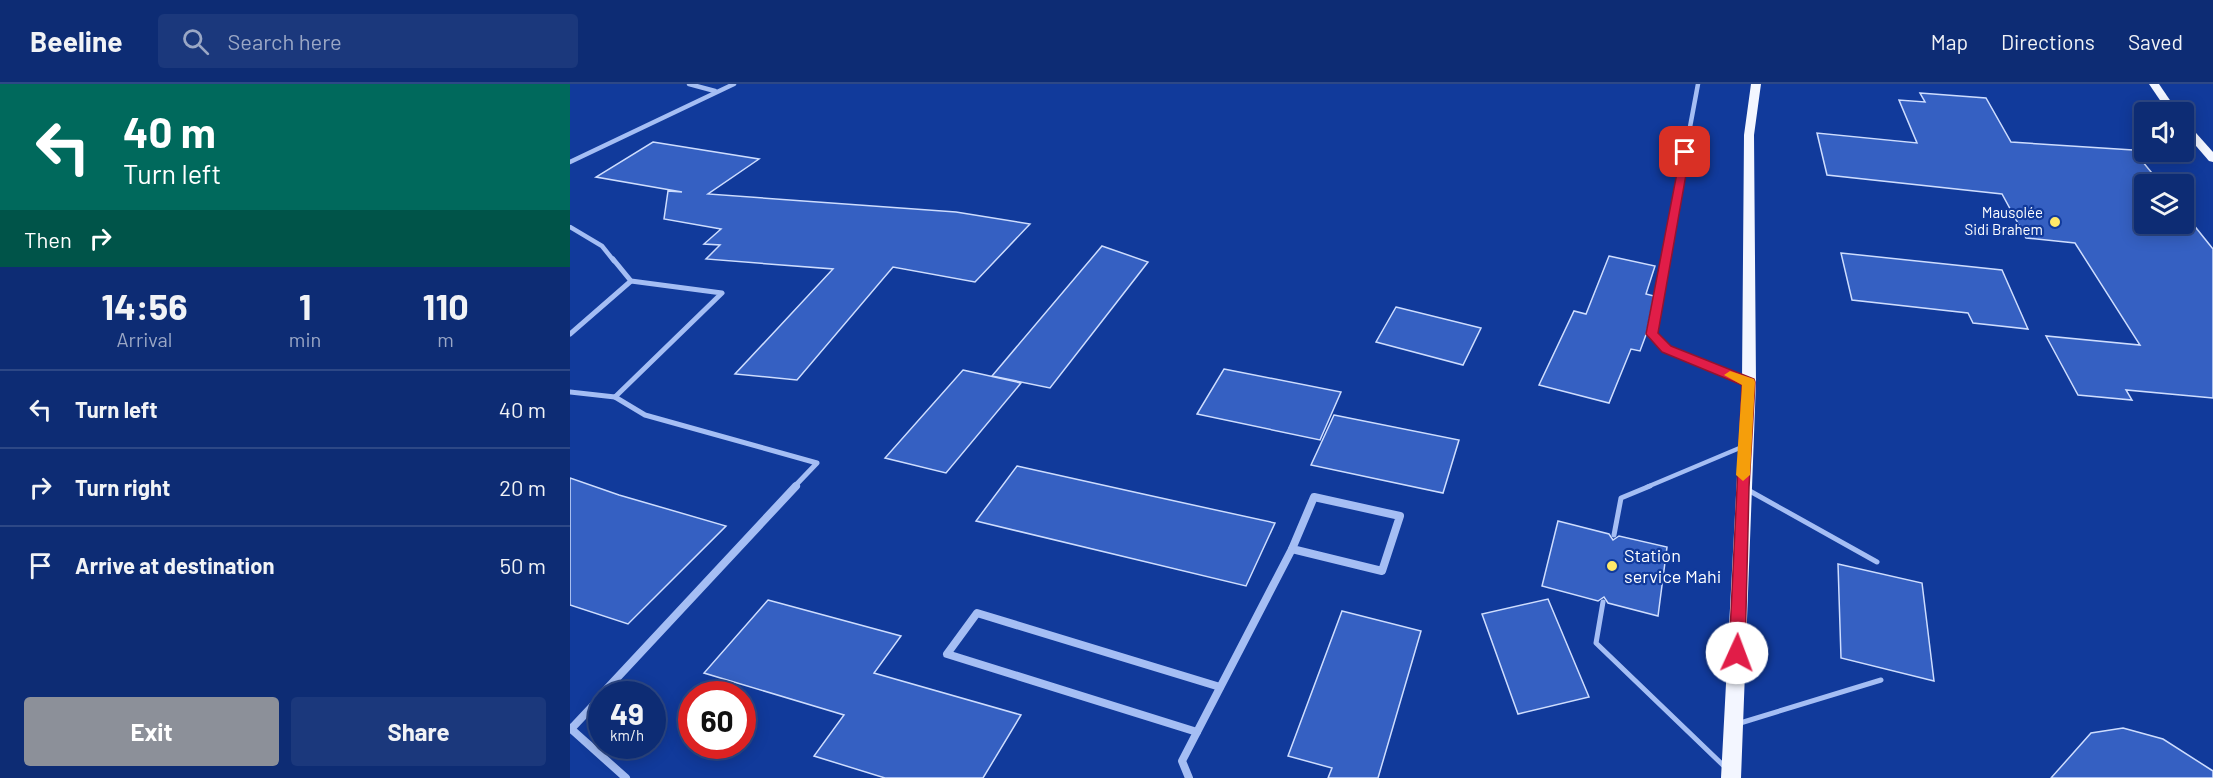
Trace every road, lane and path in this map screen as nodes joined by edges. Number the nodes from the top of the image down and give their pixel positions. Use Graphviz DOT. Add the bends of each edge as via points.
graph roads {
  1 [pos="689,84"];
  2 [pos="734,84"];
  3 [pos="1698,84"];
  4 [pos="1756,84"];
  5 [pos="2154,84"];
  6 [pos="716,92"];
  7 [pos="2166,102"];
  8 [pos="2194,137"];
  9 [pos="2213,159"];
  10 [pos="570,162"];
  11 [pos="570,226"];
  12 [pos="631,281"];
  13 [pos="570,334"];
  14 [pos="1749,382"];
  15 [pos="570,392"];
  16 [pos="615,397"];
  17 [pos="1745,446"];
  18 [pos="1742,487"];
  19 [pos="1614,535"];
  20 [pos="1292,549"];
  21 [pos="1877,562"];
  22 [pos="1603,602"];
  23 [pos="1881,680"];
  24 [pos="615,681"];
  25 [pos="1220,687"];
  26 [pos="588,709"];
  27 [pos="1735,725"];
  28 [pos="570,728"];
  29 [pos="1197,732"];
  30 [pos="1731,775"];
  31 [pos="626,778"];
  32 [pos="1189,778"];
  1 -- 6 [label="street"];
  2 -- 6 [label="street"];
  3 -- 14 [label="street" via="1652,334 1667,349"];
  4 -- 14 [label="main road" via="1749,135"];
  5 -- 7 [label="main road"];
  6 -- 10 [label="street"];
  8 -- 9 [label="main road"];
  11 -- 12 [label="street" via="602,246"];
  12 -- 13 [label="street"];
  12 -- 16 [label="street" via="722,293"];
  14 -- 17 [label="main road"];
  15 -- 16 [label="street"];
  16 -- 24 [label="street" via="645,415 817,463"];
  17 -- 18 [label="main road"];
  17 -- 19 [label="lane" via="1621,498"];
  18 -- 21 [label="lane"];
  18 -- 27 [label="main road"];
  20 -- 20 [label="street" via="1382,571 1400,516 1314,497"];
  20 -- 25 [label="street"];
  22 -- 30 [label="lane" via="1596,643"];
  23 -- 27 [label="lane"];
  25 -- 29 [label="street"];
  25 -- 29 [label="street" via="977,613 947,654"];
  26 -- 28 [label="street"];
  27 -- 30 [label="main road"];
  28 -- 31 [label="street"];
  29 -- 32 [label="street" via="1182,761"];
}
